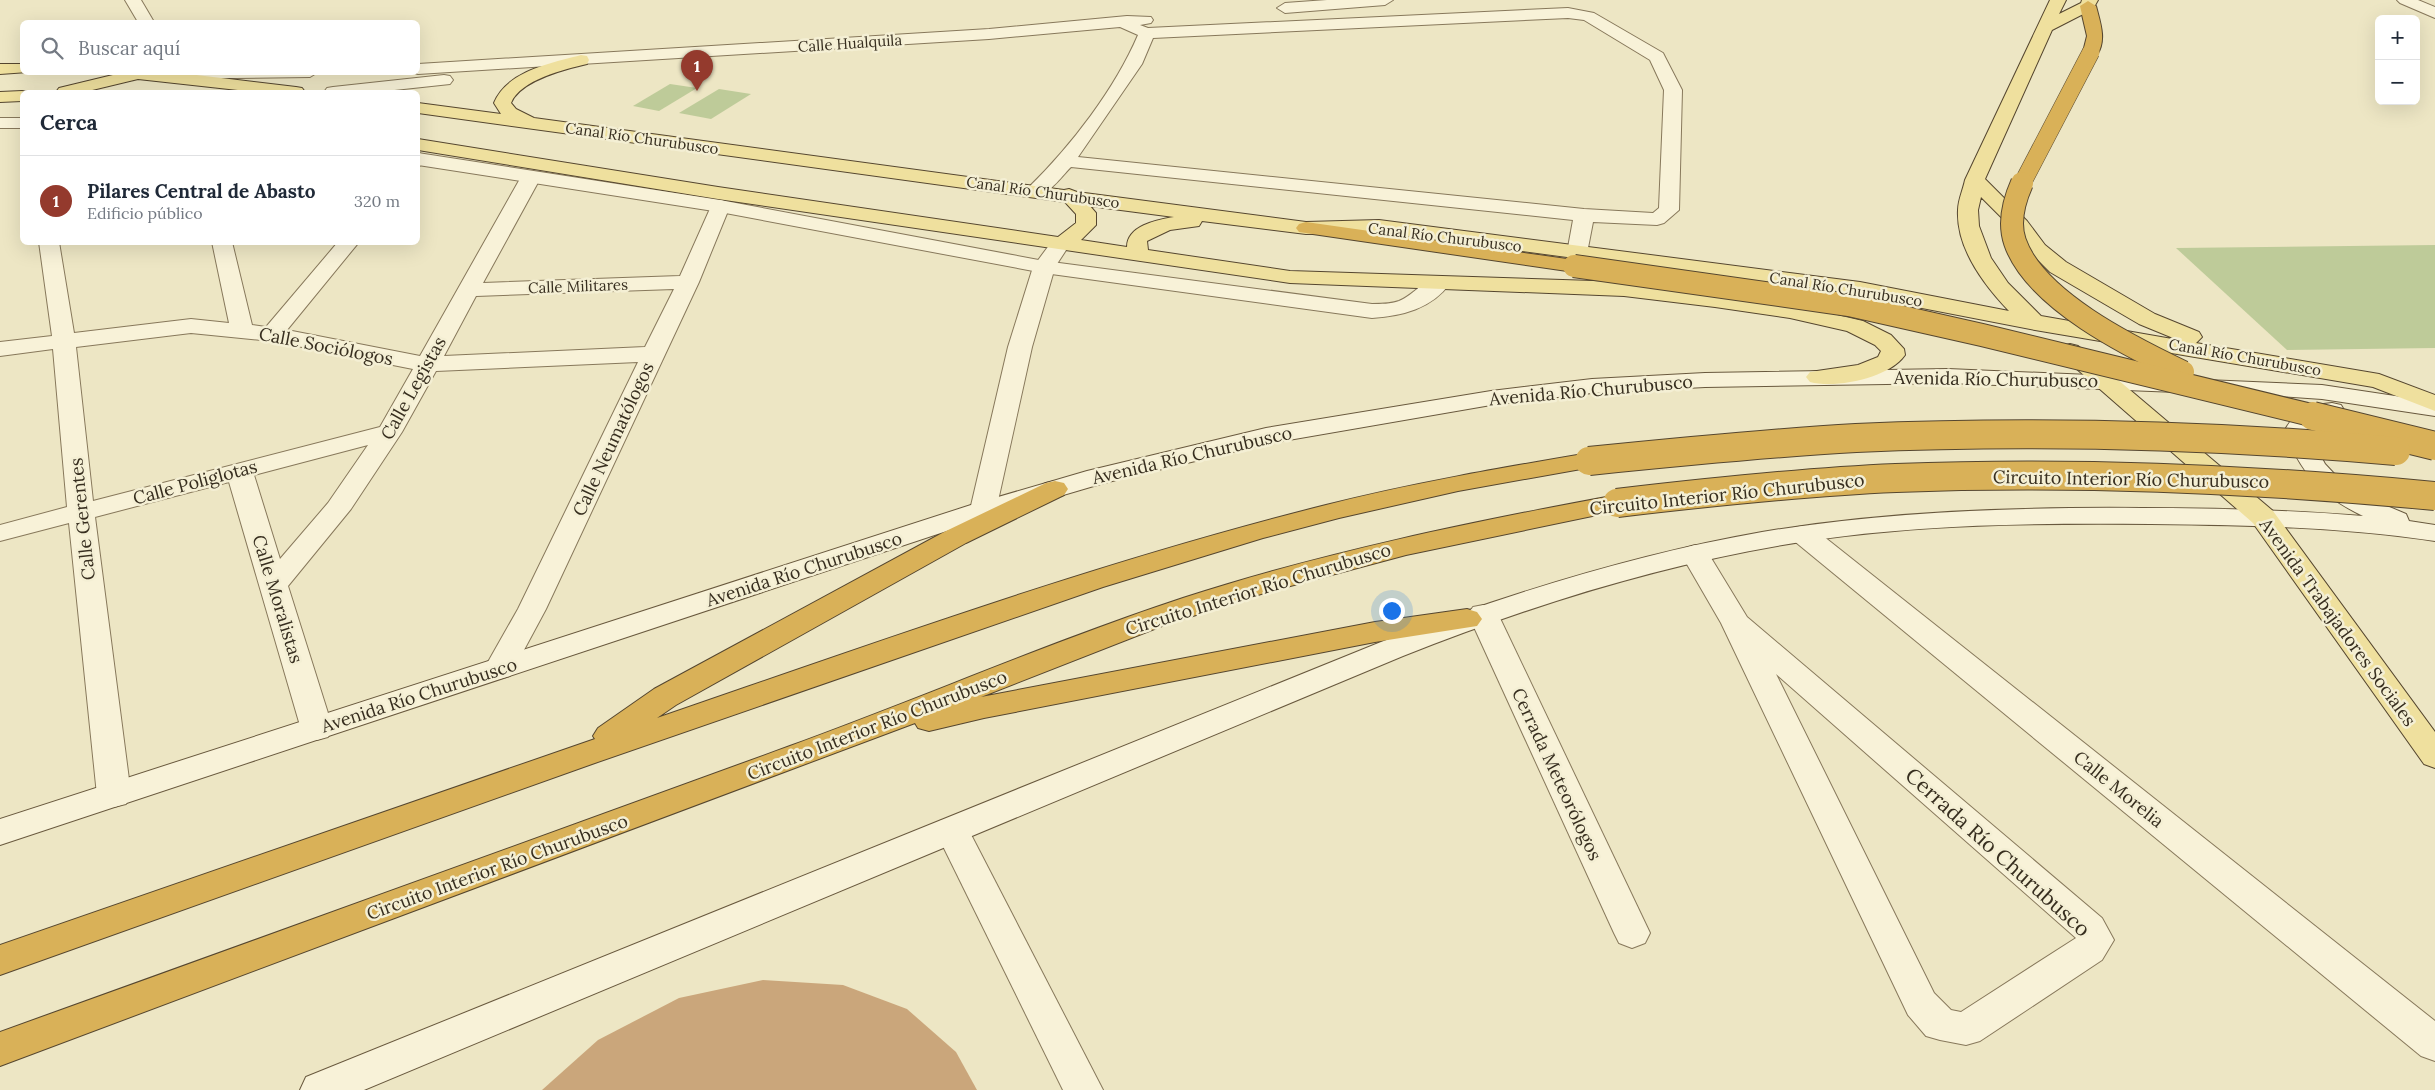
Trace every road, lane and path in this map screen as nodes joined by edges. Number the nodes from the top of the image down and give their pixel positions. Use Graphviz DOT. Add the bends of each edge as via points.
graph roads {
  1 [pos="133,0"];
  2 [pos="1385,0"];
  3 [pos="2058,0"];
  4 [pos="2089,3"];
  5 [pos="1272,9"];
  6 [pos="1204,15"];
  7 [pos="145,20"];
  8 [pos="1127,21"];
  9 [pos="2048,26"];
  10 [pos="1147,33"];
  11 [pos="576,60"];
  12 [pos="0,69"];
  13 [pos="20,69"];
  14 [pos="420,69"];
  15 [pos="126,75"];
  16 [pos="150,75"];
  17 [pos="72,90"];
  18 [pos="279,90"];
  19 [pos="353,90"];
  20 [pos="0,96"];
  21 [pos="20,96"];
  22 [pos="420,108"];
  23 [pos="529,122"];
  24 [pos="0,123"];
  25 [pos="20,123"];
  26 [pos="420,145"];
  27 [pos="420,159"];
  28 [pos="1066,161"];
  29 [pos="531,177"];
  30 [pos="1975,180"];
  31 [pos="1036,191"];
  32 [pos="1069,195"];
  33 [pos="720,206"];
  34 [pos="1584,215"];
  35 [pos="1259,223"];
  36 [pos="1306,228"];
  37 [pos="1060,244"];
  38 [pos="49,245"];
  39 [pos="223,245"];
  40 [pos="346,245"];
  41 [pos="1142,256"];
  42 [pos="1575,259"];
  43 [pos="1044,267"];
  44 [pos="688,282"];
  45 [pos="1439,283"];
  46 [pos="469,290"];
  47 [pos="2034,322"];
  48 [pos="242,330"];
  49 [pos="272,334"];
  50 [pos="64,340"];
  51 [pos="0,349"];
  52 [pos="653,354"];
  53 [pos="2249,357"];
  54 [pos="426,364"];
  55 [pos="1818,377"];
  56 [pos="2108,382"];
  57 [pos="2231,395"];
  58 [pos="2435,404"];
  59 [pos="2435,409"];
  60 [pos="2435,421"];
  61 [pos="390,432"];
  62 [pos="2435,446"];
  63 [pos="2435,454"];
  64 [pos="239,470"];
  65 [pos="1055,489"];
  66 [pos="2435,496"];
  67 [pos="983,510"];
  68 [pos="80,512"];
  69 [pos="2263,517"];
  70 [pos="2432,532"];
  71 [pos="0,533"];
  72 [pos="1803,534"];
  73 [pos="1695,554"];
  74 [pos="274,584"];
  75 [pos="1475,616"];
  76 [pos="1736,623"];
  77 [pos="499,669"];
  78 [pos="318,729"];
  79 [pos="838,742"];
  80 [pos="2435,756"];
  81 [pos="578,757"];
  82 [pos="114,795"];
  83 [pos="952,830"];
  84 [pos="0,832"];
  85 [pos="1632,934"];
  86 [pos="0,960"];
  87 [pos="2435,1044"];
  88 [pos="0,1049"];
  89 [pos="320,1090"];
  90 [pos="1083,1090"];
  1 -- 7 [label="street"];
  2 -- 5 [label="street"];
  3 -- 9 [label="main road, Avenida Trabajadores Sociales"];
  4 -- 9 [label="main road"];
  4 -- 57 [label="highway, bridge" via="2096,36 2091,52 2016,195 2011,226 2013,239 2039,278 2076,312 2139,351"];
  6 -- 8 [label="street, Calle Hualquila"];
  8 -- 10 [label="street" via="1127,26"];
  8 -- 11 [label="street, Calle Hualquila" via="990,34"];
  9 -- 30 [label="main road, Avenida Trabajadores Sociales"];
  10 -- 28 [label="street" via="1134,64"];
  10 -- 34 [label="street" via="1568,12 1588,16 1657,57 1673,90 1670,210 1657,220"];
  11 -- 14 [label="street, Calle Hualquila"];
  11 -- 19 [label="street, Calle Hualquila" via="451,80"];
  11 -- 23 [label="main road" via="533,74 507,91 503,103 505,109 518,119"];
  12 -- 13 [label="main road"];
  15 -- 17 [label="main road"];
  16 -- 18 [label="main road"];
  20 -- 21 [label="main road"];
  22 -- 23 [label="main road, Canal Río Churubusco"];
  23 -- 31 [label="main road, Canal Río Churubusco"];
  24 -- 25 [label="street"];
  26 -- 37 [label="main road, Canal Río Churubusco"];
  27 -- 29 [label="street"];
  28 -- 31 [label="street"];
  28 -- 34 [label="street"];
  29 -- 33 [label="street"];
  29 -- 46 [label="street, Calle Legistas"];
  30 -- 47 [label="main road, Avenida Trabajadores Sociales" via="1968,209 1974,242 1996,282"];
  30 -- 53 [label="main road" via="2020,225 2044,255 2077,280 2147,319"];
  31 -- 32 [label="main road, Canal Río Churubusco"];
  32 -- 35 [label="main road, Canal Río Churubusco"];
  32 -- 37 [label="main road" via="1086,213 1086,225"];
  33 -- 43 [label="street"];
  33 -- 44 [label="street, Calle Neumatólogos"];
  34 -- 42 [label="street"];
  35 -- 36 [label="main road, Canal Río Churubusco"];
  35 -- 41 [label="main road" via="1169,224 1137,238 1137,251"];
  36 -- 42 [label="highway"];
  37 -- 41 [label="main road, Canal Río Churubusco"];
  37 -- 43 [label="street"];
  38 -- 50 [label="street, Calle Gerentes"];
  39 -- 48 [label="street"];
  40 -- 49 [label="street"];
  41 -- 45 [label="main road, Canal Río Churubusco" via="1290,277"];
  42 -- 47 [label="main road, Canal Río Churubusco" via="1860,289"];
  42 -- 57 [label="highway, bridge" via="1849,305"];
  43 -- 45 [label="street" via="1372,311 1398,310 1412,305"];
  43 -- 67 [label="street" via="1020,348"];
  44 -- 46 [label="street, Calle Militares"];
  44 -- 52 [label="street, Calle Neumatólogos"];
  45 -- 55 [label="main road, Canal Río Churubusco" via="1624,289 1715,300 1797,312 1855,326 1875,334 1892,349 1893,355 1887,362 1875,367"];
  46 -- 54 [label="street, Calle Legistas"];
  47 -- 53 [label="main road, Canal Río Churubusco"];
  47 -- 56 [label="main road, Avenida Trabajadores Sociales"];
  48 -- 49 [label="street, Calle Sociólogos"];
  48 -- 50 [label="street, Calle Sociólogos" via="191,326"];
  49 -- 54 [label="street, Calle Sociólogos"];
  50 -- 51 [label="street, Calle Sociólogos"];
  50 -- 68 [label="street, Calle Gerentes"];
  52 -- 54 [label="street, Calle Sociólogos"];
  52 -- 77 [label="street, Calle Neumatólogos" via="532,609"];
  53 -- 58 [label="main road, Canal Río Churubusco" via="2379,381"];
  54 -- 61 [label="street, Calle Legistas"];
  55 -- 56 [label="street, Avenida Río Churubusco" via="1948,376"];
  55 -- 65 [label="street, Avenida Río Churubusco" via="1592,386 1491,398 1266,436 1148,463"];
  56 -- 59 [label="street, Avenida Río Churubusco" via="2322,392"];
  56 -- 69 [label="main road, Avenida Trabajadores Sociales"];
  57 -- 62 [label="highway, bridge"];
  60 -- 70 [label="street" via="2344,409 2326,410 2305,418 2296,432 2316,471 2335,488 2370,509"];
  61 -- 64 [label="street, Calle Poliglotas"];
  61 -- 74 [label="street, Calle Legistas" via="338,509"];
  63 -- 81 [label="highway, bridge" via="2238,439 2112,434 1973,434 1778,443 1589,461 1416,492 1234,538 981,619"];
  64 -- 68 [label="street, Calle Poliglotas"];
  64 -- 74 [label="street, Calle Moralistas"];
  65 -- 67 [label="street, Avenida Río Churubusco"];
  65 -- 81 [label="highway" via="956,536 665,697"];
  66 -- 79 [label="highway, Circuito Interior Río Churubusco, bridge" via="2262,480 2004,476 1812,483 1616,503 1397,548 1199,603"];
  67 -- 77 [label="street, Avenida Río Churubusco"];
  68 -- 71 [label="street, Calle Poliglotas"];
  68 -- 82 [label="street, Calle Gerentes"];
  69 -- 70 [label="street"];
  69 -- 72 [label="street" via="1983,518"];
  69 -- 80 [label="main road, Avenida Trabajadores Sociales"];
  72 -- 73 [label="street"];
  72 -- 87 [label="street, Calle Morelia"];
  73 -- 75 [label="street" via="1582,582"];
  73 -- 76 [label="street, Cerrada Río Churubusco"];
  74 -- 78 [label="street, Calle Moralistas"];
  75 -- 79 [label="highway" via="1375,632 1023,700"];
  75 -- 83 [label="street"];
  75 -- 85 [label="street, Cerrada Meteorólogos"];
  76 -- 76 [label="street, Cerrada Río Churubusco" via="1921,1004 1940,1024 1966,1030 2090,949 2096,940 2089,928"];
  77 -- 78 [label="street, Avenida Río Churubusco"];
  78 -- 82 [label="street, Avenida Río Churubusco"];
  79 -- 88 [label="highway, Circuito Interior Río Churubusco"];
  81 -- 86 [label="highway"];
  82 -- 84 [label="street, Avenida Río Churubusco"];
  83 -- 89 [label="street"];
  83 -- 90 [label="street"];
}
